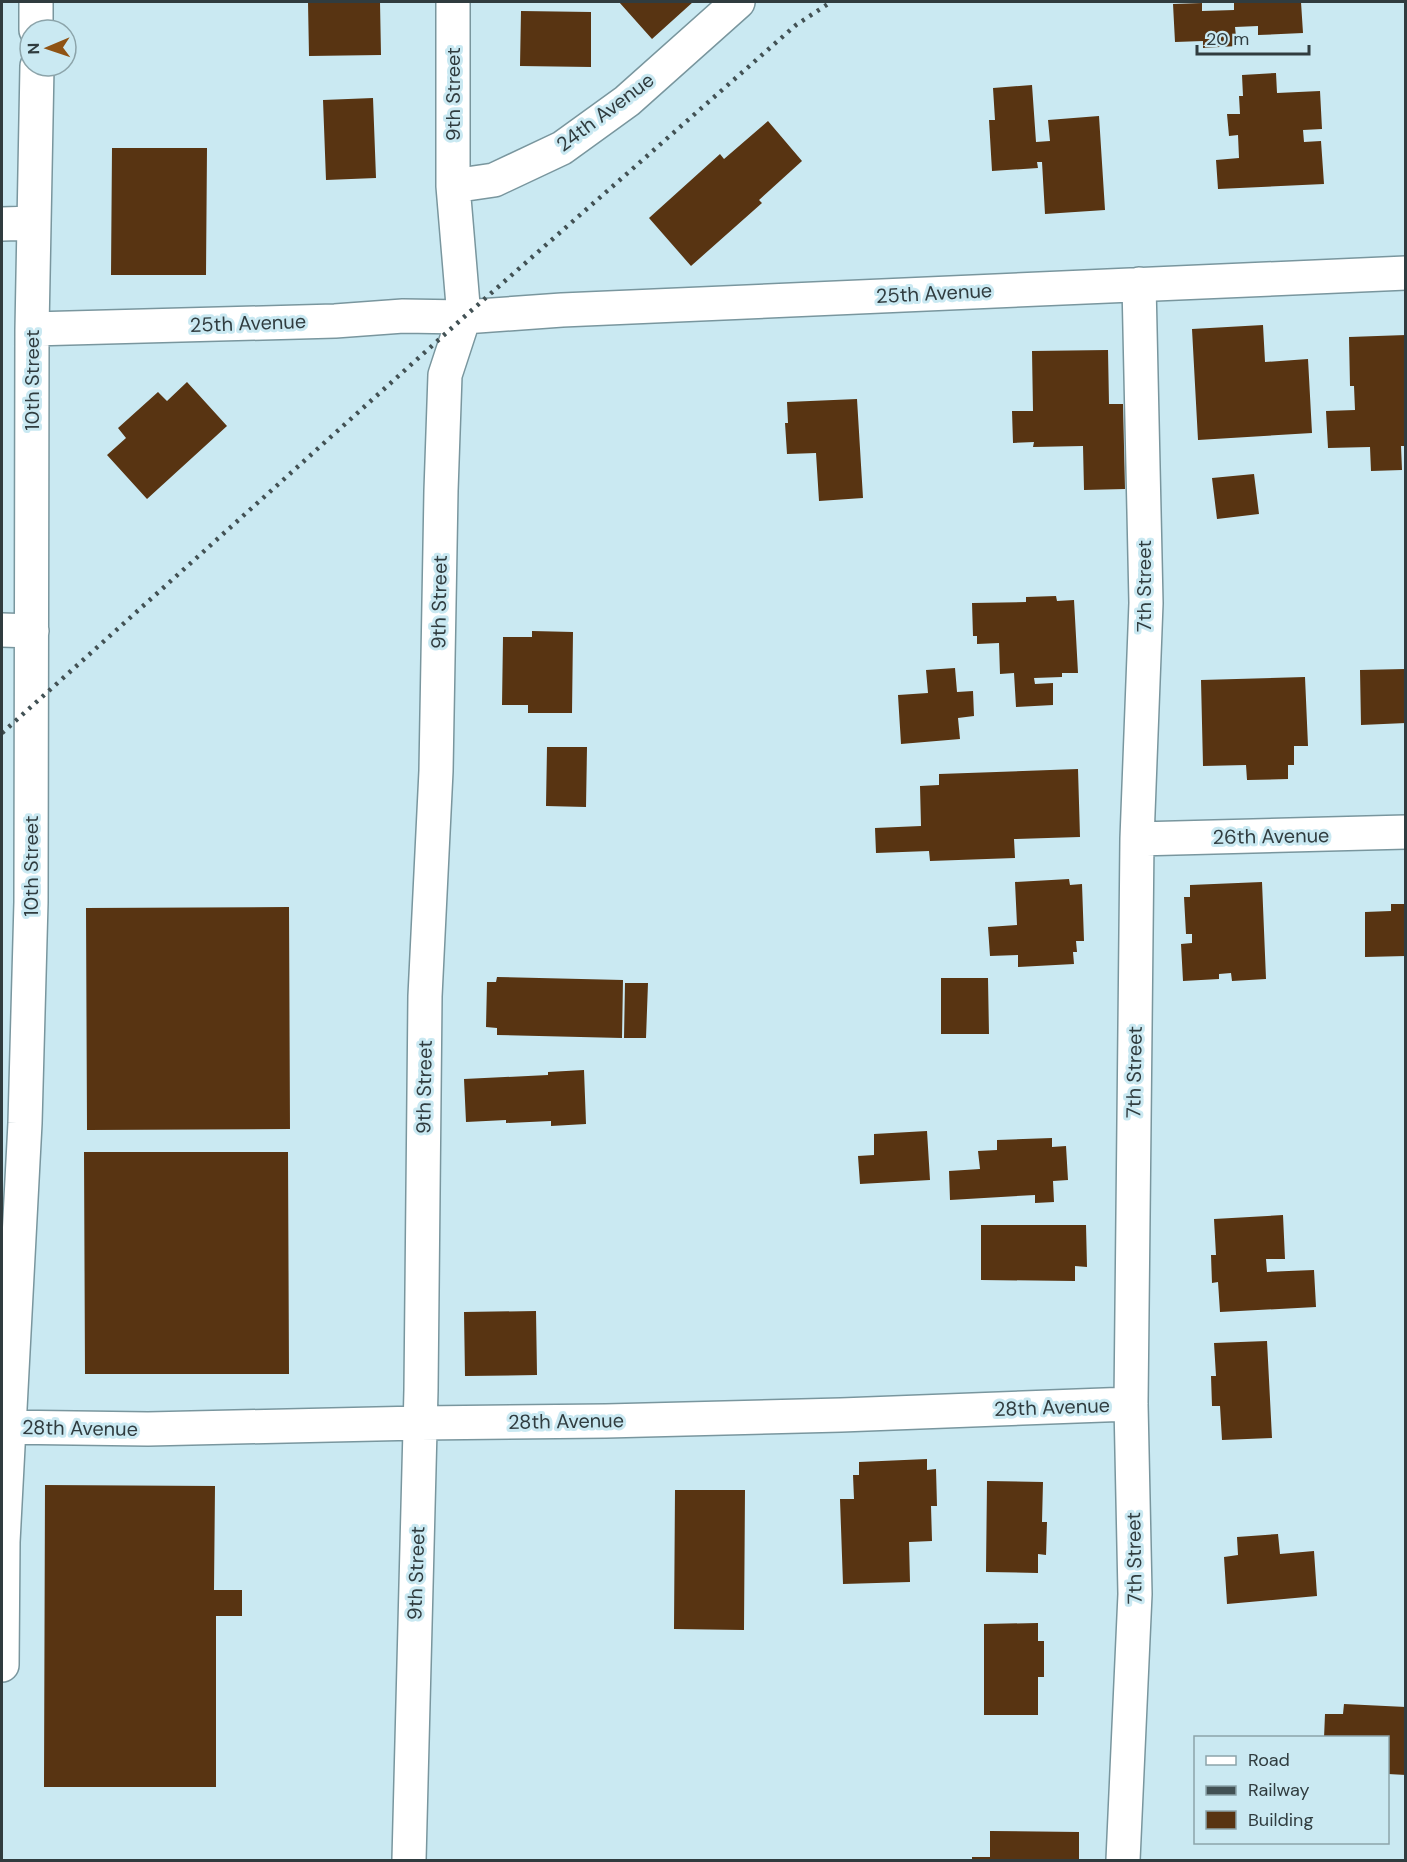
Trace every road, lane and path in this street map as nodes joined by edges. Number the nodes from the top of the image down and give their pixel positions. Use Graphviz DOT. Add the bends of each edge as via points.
graph roads {
  1 [pos="36,2"];
  2 [pos="453,2"];
  3 [pos="738,2"];
  4 [pos="36,18"];
  5 [pos="36,78"];
  6 [pos="453,186"];
  7 [pos="2,224"];
  8 [pos="34,224"];
  9 [pos="1406,273"];
  10 [pos="1139,284"];
  11 [pos="464,317"];
  12 [pos="32,329"];
  13 [pos="17,631"];
  14 [pos="1406,832"];
  15 [pos="1137,839"];
  16 [pos="1131,1404"];
  17 [pos="420,1423"];
  18 [pos="5,1427"];
  19 [pos="2,1665"];
  20 [pos="409,1860"];
  21 [pos="1124,1860"];
  1 -- 4 [label="street"];
  2 -- 6 [label="street, 9th Street"];
  3 -- 6 [label="street, 24th Avenue" via="627,101 562,148 494,180"];
  5 -- 8 [label="street, 10th Street"];
  6 -- 11 [label="street"];
  7 -- 8 [label="street"];
  8 -- 12 [label="street, 10th Street"];
  9 -- 10 [label="street, 25th Avenue"];
  10 -- 11 [label="street, 25th Avenue"];
  10 -- 15 [label="street, 7th Street" via="1146,603"];
  11 -- 12 [label="street, 25th Avenue"];
  11 -- 17 [label="street, 9th Street" via="445,375 436,771 425,996"];
  12 -- 13 [label="street, 10th Street"];
  13 -- 18 [label="street, 10th Street" via="31,902 27,1065"];
  14 -- 15 [label="street, 26th Avenue"];
  15 -- 16 [label="street, 7th Street"];
  16 -- 17 [label="street, 28th Avenue" via="606,1422"];
  16 -- 21 [label="street, 7th Street" via="1135,1594"];
  17 -- 18 [label="street, 28th Avenue" via="148,1429"];
  17 -- 20 [label="street, 9th Street"];
  18 -- 19 [label="street, 10th Street"];
}
